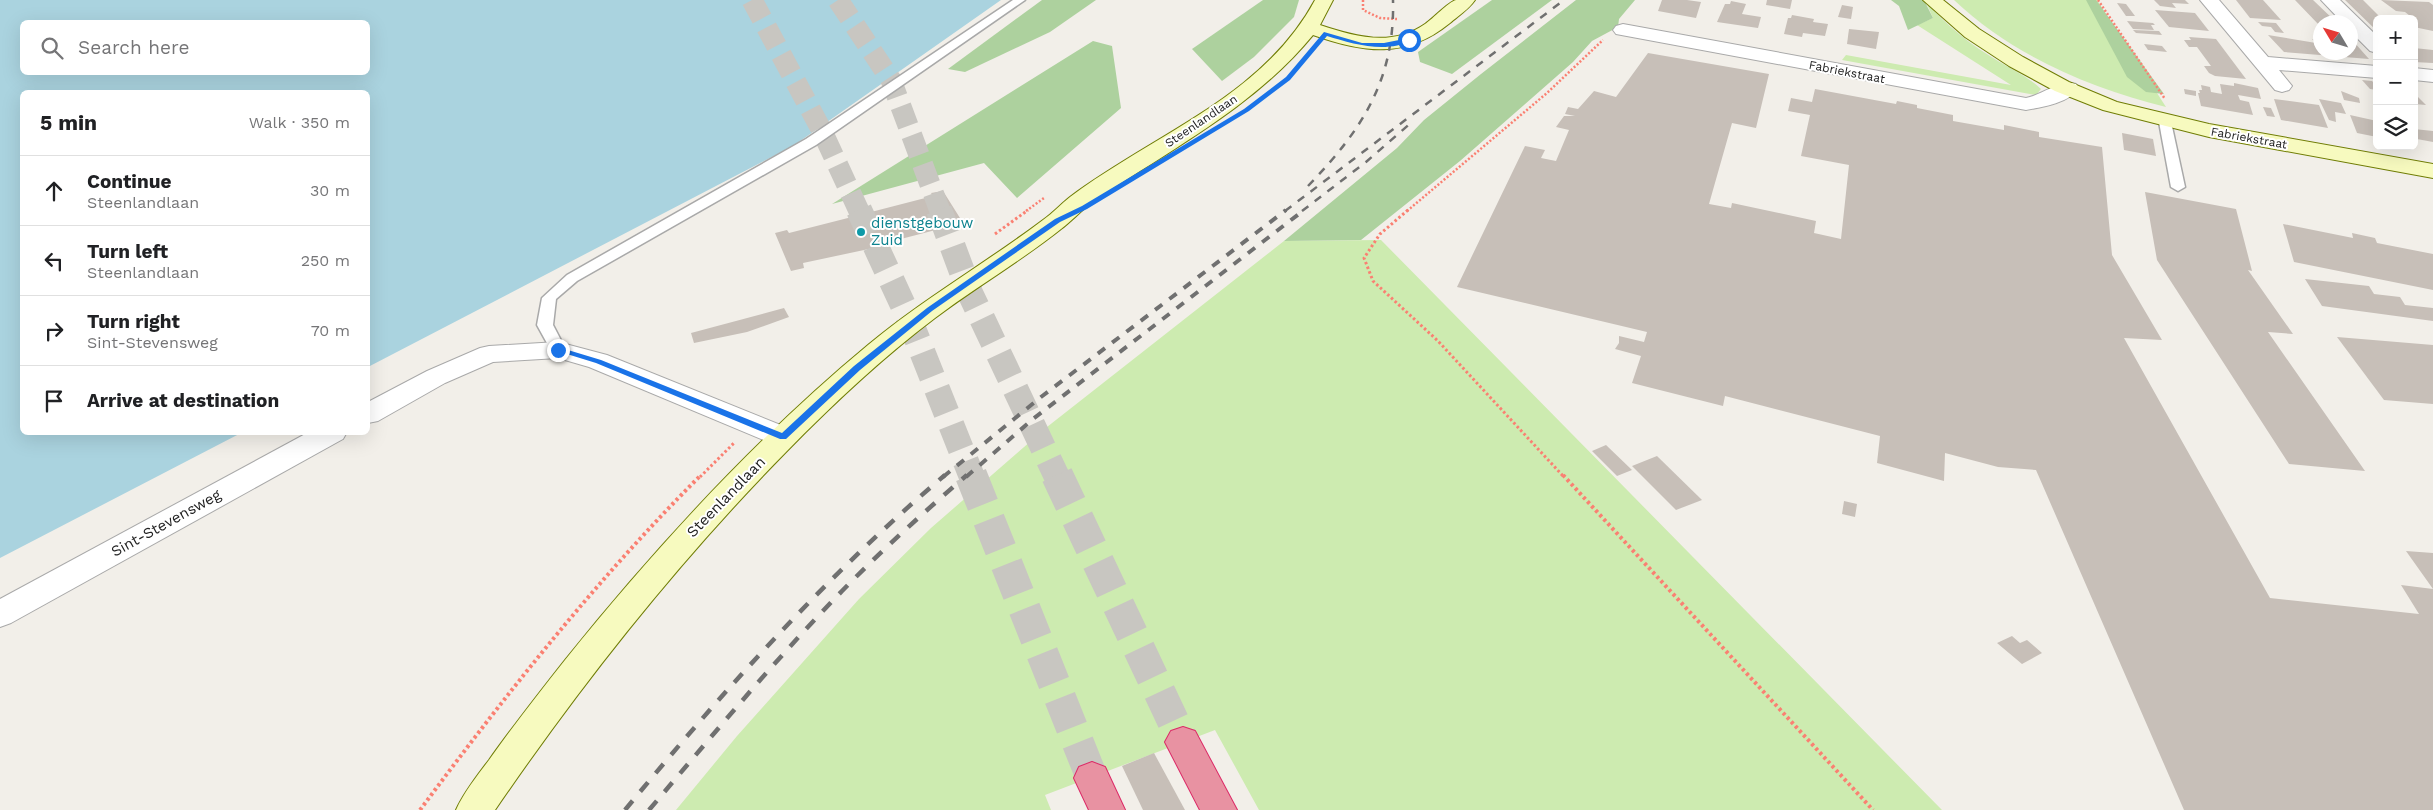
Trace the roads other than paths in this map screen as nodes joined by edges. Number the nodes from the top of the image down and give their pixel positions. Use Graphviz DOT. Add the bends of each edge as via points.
graph roads {
  1 [pos="1020,0"];
  2 [pos="1324,0"];
  3 [pos="1465,0"];
  4 [pos="1932,0"];
  5 [pos="2209,0"];
  6 [pos="2330,0"];
  7 [pos="1324,23"];
  8 [pos="1623,30"];
  9 [pos="2373,43"];
  10 [pos="2264,63"];
  11 [pos="2373,72"];
  12 [pos="2418,74"];
  13 [pos="2433,76"];
  14 [pos="2282,86"];
  15 [pos="2069,88"];
  16 [pos="2174,124"];
  17 [pos="2433,171"];
  18 [pos="2178,187"];
  19 [pos="558,350"];
  20 [pos="370,413"];
  21 [pos="328,435"];
  22 [pos="783,437"];
  23 [pos="0,614"];
  24 [pos="1183,742"];
  25 [pos="1092,778"];
  26 [pos="474,810"];
  27 [pos="1107,810"];
  28 [pos="1218,810"];
  1 -- 19 [label="lane" via="811,142 572,278 549,298 545,325"];
  2 -- 7 [label="main road, Steenlandlaan"];
  3 -- 7 [label="main road" via="1426,32 1409,40 1362,45"];
  4 -- 15 [label="main road, Fabriekstraat" via="1995,49"];
  5 -- 10 [label="street"];
  6 -- 9 [label="street"];
  7 -- 22 [label="main road, Steenlandlaan" via="1288,78 1246,110 1093,203 1058,220 930,310 857,368"];
  8 -- 15 [label="street, Fabriekstraat" via="2026,104 2043,101"];
  10 -- 11 [label="street"];
  10 -- 14 [label="street"];
  12 -- 13 [label="street"];
  15 -- 16 [label="main road, Fabriekstraat" via="2109,105"];
  16 -- 17 [label="main road, Fabriekstraat"];
  16 -- 18 [label="lane"];
  19 -- 20 [label="street" via="489,354 436,376"];
  19 -- 22 [label="street" via="598,361"];
  21 -- 23 [label="street, Sint-Stevensweg"];
  22 -- 26 [label="main road, Steenlandlaan" via="674,552 607,629"];
  24 -- 28 [label="highway"];
  25 -- 27 [label="highway"];
}
